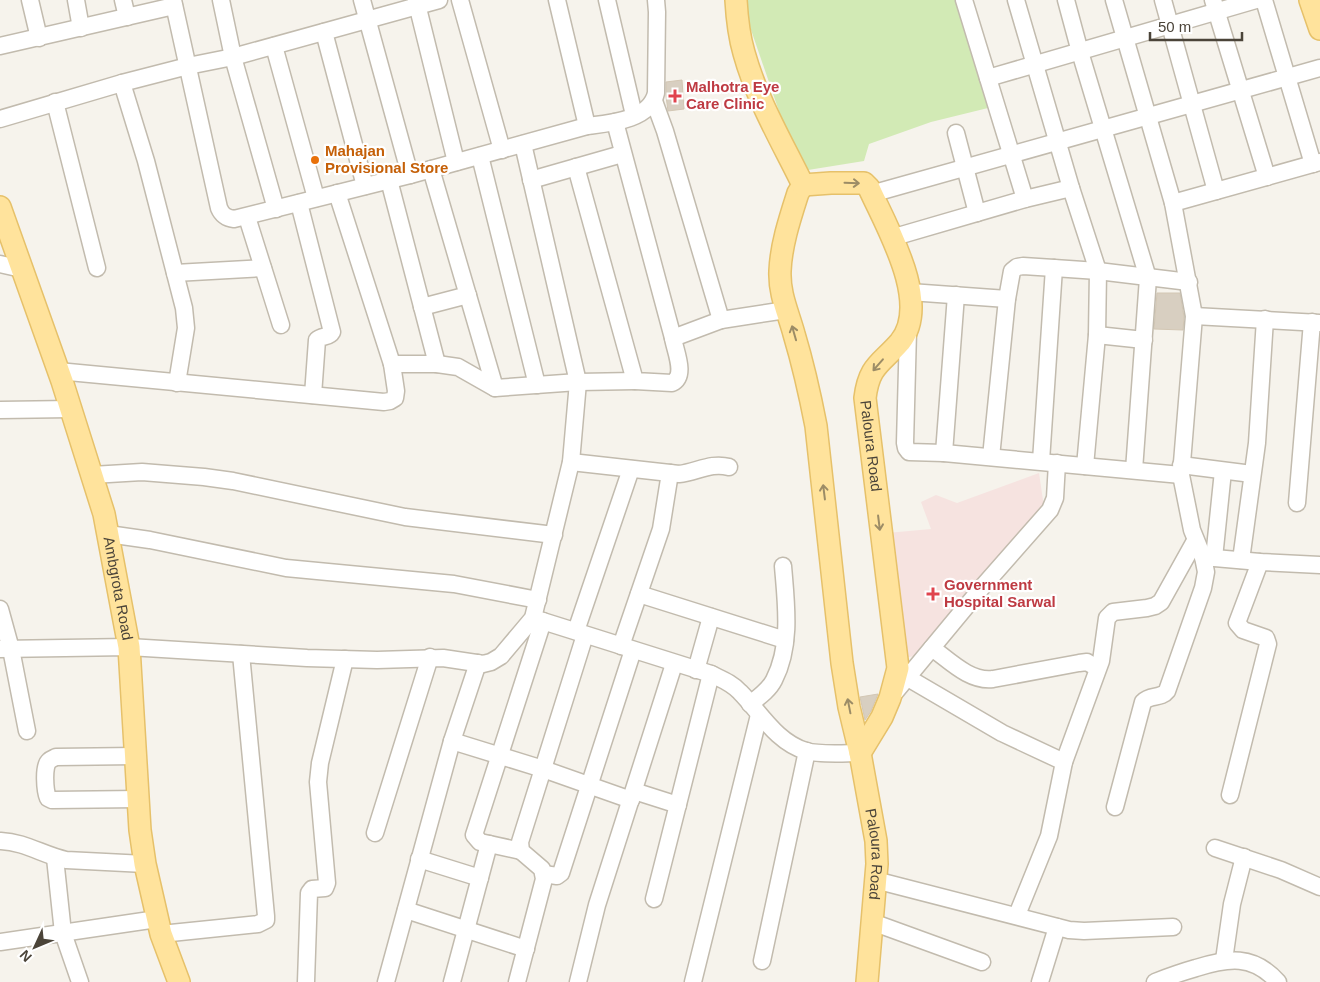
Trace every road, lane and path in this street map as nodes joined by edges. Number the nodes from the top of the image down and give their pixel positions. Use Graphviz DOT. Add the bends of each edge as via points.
graph roads {
  1 [pos="30,0"];
  2 [pos="76,0"];
  3 [pos="124,0"];
  4 [pos="221,0"];
  5 [pos="362,0"];
  6 [pos="439,0"];
  7 [pos="460,0"];
  8 [pos="557,0"];
  9 [pos="607,0"];
  10 [pos="656,0"];
  11 [pos="736,0"];
  12 [pos="964,0"];
  13 [pos="1016,0"];
  14 [pos="1066,0"];
  15 [pos="1114,0"];
  16 [pos="1163,0"];
  17 [pos="1256,0"];
  18 [pos="1264,0"];
  19 [pos="174,3"];
  20 [pos="416,3"];
  21 [pos="1215,6"];
  22 [pos="127,17"];
  23 [pos="368,19"];
  24 [pos="1171,25"];
  25 [pos="81,28"];
  26 [pos="324,32"];
  27 [pos="39,38"];
  28 [pos="1125,38"];
  29 [pos="0,46"];
  30 [pos="274,46"];
  31 [pos="1080,52"];
  32 [pos="233,57"];
  33 [pos="1036,65"];
  34 [pos="188,66"];
  35 [pos="1320,68"];
  36 [pos="1287,77"];
  37 [pos="988,78"];
  38 [pos="122,82"];
  39 [pos="1240,90"];
  40 [pos="55,102"];
  41 [pos="654,102"];
  42 [pos="1192,104"];
  43 [pos="634,116"];
  44 [pos="1148,116"];
  45 [pos="0,119"];
  46 [pos="615,122"];
  47 [pos="587,126"];
  48 [pos="1103,129"];
  49 [pos="956,133"];
  50 [pos="1058,142"];
  51 [pos="523,144"];
  52 [pos="502,150"];
  53 [pos="622,154"];
  54 [pos="1011,155"];
  55 [pos="480,156"];
  56 [pos="456,162"];
  57 [pos="1316,163"];
  58 [pos="576,167"];
  59 [pos="966,168"];
  60 [pos="431,169"];
  61 [pos="410,175"];
  62 [pos="1267,177"];
  63 [pos="390,180"];
  64 [pos="531,180"];
  65 [pos="803,185"];
  66 [pos="365,186"];
  67 [pos="1071,188"];
  68 [pos="1216,191"];
  69 [pos="337,193"];
  70 [pos="871,194"];
  71 [pos="316,198"];
  72 [pos="1025,199"];
  73 [pos="299,203"];
  74 [pos="1174,203"];
  75 [pos="0,207"];
  76 [pos="276,209"];
  77 [pos="977,213"];
  78 [pos="247,217"];
  79 [pos="892,238"];
  80 [pos="0,264"];
  81 [pos="97,268"];
  82 [pos="263,268"];
  83 [pos="1054,268"];
  84 [pos="22,269"];
  85 [pos="1098,271"];
  86 [pos="175,273"];
  87 [pos="1148,278"];
  88 [pos="1189,282"];
  89 [pos="910,292"];
  90 [pos="468,295"];
  91 [pos="956,295"];
  92 [pos="1007,299"];
  93 [pos="422,307"];
  94 [pos="786,310"];
  95 [pos="1194,316"];
  96 [pos="1265,319"];
  97 [pos="721,320"];
  98 [pos="1316,322"];
  99 [pos="281,325"];
  100 [pos="908,331"];
  101 [pos="1097,336"];
  102 [pos="673,338"];
  103 [pos="1144,340"];
  104 [pos="392,364"];
  105 [pos="437,364"];
  106 [pos="58,371"];
  107 [pos="636,381"];
  108 [pos="177,382"];
  109 [pos="578,382"];
  110 [pos="537,385"];
  111 [pos="495,388"];
  112 [pos="313,395"];
  113 [pos="71,409"];
  114 [pos="0,410"];
  115 [pos="944,453"];
  116 [pos="991,457"];
  117 [pos="571,462"];
  118 [pos="1049,462"];
  119 [pos="1085,466"];
  120 [pos="729,467"];
  121 [pos="631,469"];
  122 [pos="1134,470"];
  123 [pos="1181,470"];
  124 [pos="1223,471"];
  125 [pos="670,473"];
  126 [pos="1252,474"];
  127 [pos="92,475"];
  128 [pos="1297,503"];
  129 [pos="108,534"];
  130 [pos="554,535"];
  131 [pos="1195,541"];
  132 [pos="1209,557"];
  133 [pos="1241,560"];
  134 [pos="1260,562"];
  135 [pos="783,566"];
  136 [pos="1320,566"];
  137 [pos="639,594"];
  138 [pos="538,600"];
  139 [pos="0,609"];
  140 [pos="711,617"];
  141 [pos="538,619"];
  142 [pos="580,633"];
  143 [pos="785,640"];
  144 [pos="130,648"];
  145 [pos="627,648"];
  146 [pos="932,648"];
  147 [pos="5,649"];
  148 [pos="241,654"];
  149 [pos="430,658"];
  150 [pos="345,659"];
  151 [pos="478,663"];
  152 [pos="674,664"];
  153 [pos="1097,668"];
  154 [pos="703,672"];
  155 [pos="908,678"];
  156 [pos="890,698"];
  157 [pos="754,709"];
  158 [pos="27,731"];
  159 [pos="452,741"];
  160 [pos="807,751"];
  161 [pos="860,753"];
  162 [pos="136,756"];
  163 [pos="499,756"];
  164 [pos="1064,762"];
  165 [pos="543,769"];
  166 [pos="589,786"];
  167 [pos="632,795"];
  168 [pos="1230,795"];
  169 [pos="139,799"];
  170 [pos="678,805"];
  171 [pos="1115,807"];
  172 [pos="375,833"];
  173 [pos="1,841"];
  174 [pos="489,844"];
  175 [pos="1215,848"];
  176 [pos="521,851"];
  177 [pos="1244,857"];
  178 [pos="55,858"];
  179 [pos="419,859"];
  180 [pos="146,864"];
  181 [pos="544,874"];
  182 [pos="480,878"];
  183 [pos="875,880"];
  184 [pos="1320,887"];
  185 [pos="654,899"];
  186 [pos="406,910"];
  187 [pos="1017,915"];
  188 [pos="872,922"];
  189 [pos="159,926"];
  190 [pos="1057,927"];
  191 [pos="1173,927"];
  192 [pos="465,930"];
  193 [pos="64,933"];
  194 [pos="0,942"];
  195 [pos="526,949"];
  196 [pos="1224,960"];
  197 [pos="762,961"];
  198 [pos="982,962"];
  199 [pos="1203,974"];
  200 [pos="80,982"];
  201 [pos="179,982"];
  202 [pos="306,982"];
  203 [pos="386,982"];
  204 [pos="452,982"];
  205 [pos="517,982"];
  206 [pos="581,982"];
  207 [pos="692,982"];
  208 [pos="867,982"];
  209 [pos="1040,982"];
  210 [pos="1155,982"];
  211 [pos="1278,982"];
  1 -- 27 [label="street"];
  2 -- 25 [label="street"];
  3 -- 22 [label="street"];
  4 -- 32 [label="street"];
  5 -- 23 [label="street"];
  6 -- 20 [label="street"];
  7 -- 52 [label="street"];
  8 -- 47 [label="street"];
  9 -- 43 [label="street"];
  10 -- 41 [label="street"];
  11 -- 65 [label="main road" via="750,71"];
  12 -- 37 [label="street"];
  13 -- 33 [label="street"];
  14 -- 31 [label="street"];
  15 -- 28 [label="street"];
  16 -- 24 [label="street"];
  17 -- 21 [label="street"];
  18 -- 36 [label="street"];
  19 -- 22 [label="street"];
  19 -- 34 [label="street"];
  20 -- 23 [label="street"];
  20 -- 56 [label="street"];
  21 -- 24 [label="street"];
  21 -- 39 [label="street"];
  22 -- 25 [label="street"];
  23 -- 26 [label="street"];
  23 -- 61 [label="street"];
  24 -- 28 [label="street"];
  24 -- 42 [label="street"];
  25 -- 27 [label="street"];
  26 -- 30 [label="street"];
  26 -- 66 [label="street"];
  27 -- 29 [label="street"];
  28 -- 31 [label="street"];
  28 -- 44 [label="street"];
  30 -- 32 [label="street"];
  30 -- 71 [label="street"];
  31 -- 33 [label="street"];
  31 -- 48 [label="street"];
  32 -- 34 [label="street"];
  32 -- 76 [label="street"];
  33 -- 37 [label="street"];
  33 -- 50 [label="street"];
  34 -- 38 [label="street"];
  34 -- 78 [label="street" via="219,208 228,218"];
  35 -- 36 [label="street"];
  36 -- 39 [label="street"];
  36 -- 57 [label="street"];
  37 -- 54 [label="street"];
  38 -- 40 [label="street"];
  38 -- 86 [label="street"];
  39 -- 42 [label="street"];
  39 -- 62 [label="street"];
  40 -- 45 [label="street"];
  40 -- 81 [label="street"];
  41 -- 43 [label="street"];
  41 -- 97 [label="street"];
  42 -- 44 [label="street"];
  42 -- 68 [label="street"];
  43 -- 46 [label="street"];
  44 -- 48 [label="street"];
  44 -- 74 [label="street"];
  46 -- 47 [label="street"];
  46 -- 53 [label="street"];
  47 -- 51 [label="street"];
  48 -- 50 [label="street"];
  48 -- 87 [label="street"];
  49 -- 59 [label="street"];
  50 -- 54 [label="street"];
  50 -- 67 [label="street"];
  51 -- 52 [label="street"];
  51 -- 64 [label="street"];
  52 -- 55 [label="street"];
  53 -- 58 [label="street"];
  53 -- 102 [label="street"];
  54 -- 59 [label="street"];
  54 -- 72 [label="street"];
  55 -- 56 [label="street"];
  55 -- 110 [label="street"];
  56 -- 60 [label="street"];
  57 -- 62 [label="street"];
  58 -- 64 [label="street"];
  58 -- 107 [label="street"];
  59 -- 70 [label="street"];
  59 -- 77 [label="street"];
  60 -- 61 [label="street"];
  60 -- 90 [label="street"];
  61 -- 63 [label="street"];
  62 -- 68 [label="street"];
  63 -- 66 [label="street"];
  63 -- 93 [label="street"];
  64 -- 109 [label="street"];
  65 -- 70 [label="main road, one-way" via="864,183"];
  65 -- 94 [label="main road" via="782,250 780,272"];
  66 -- 69 [label="street"];
  67 -- 72 [label="street"];
  67 -- 85 [label="street"];
  68 -- 74 [label="street"];
  69 -- 71 [label="street"];
  69 -- 104 [label="street"];
  70 -- 79 [label="main road"];
  71 -- 73 [label="street"];
  72 -- 77 [label="street"];
  73 -- 76 [label="street"];
  73 -- 112 [label="street" via="332,332 317,340"];
  74 -- 88 [label="street"];
  75 -- 84 [label="main road, Ambgrota Road"];
  76 -- 78 [label="street"];
  77 -- 79 [label="street"];
  78 -- 82 [label="street"];
  79 -- 89 [label="main road"];
  80 -- 84 [label="street"];
  82 -- 86 [label="street"];
  82 -- 99 [label="street"];
  83 -- 85 [label="street"];
  83 -- 92 [label="street" via="1017,267 1012,271"];
  83 -- 118 [label="street"];
  84 -- 106 [label="main road, Ambgrota Road"];
  85 -- 87 [label="street"];
  85 -- 101 [label="street"];
  86 -- 108 [label="street" via="186,328"];
  87 -- 88 [label="street"];
  87 -- 103 [label="street"];
  88 -- 95 [label="street"];
  89 -- 91 [label="street"];
  89 -- 100 [label="main road"];
  90 -- 93 [label="street"];
  90 -- 111 [label="street"];
  91 -- 92 [label="street"];
  91 -- 115 [label="street"];
  92 -- 116 [label="street"];
  93 -- 105 [label="street"];
  94 -- 97 [label="street"];
  161 -- 94 [label="main road, one-way" via="842,663 816,426 809,388"];
  95 -- 96 [label="street"];
  95 -- 123 [label="street"];
  96 -- 98 [label="street"];
  96 -- 126 [label="street"];
  97 -- 102 [label="street"];
  98 -- 128 [label="street"];
  100 -- 115 [label="street" via="906,448 909,452"];
  100 -- 156 [label="main road, Paloura Road, one-way" via="873,370 865,398 897,653 898,668"];
  101 -- 103 [label="street"];
  101 -- 119 [label="street"];
  102 -- 107 [label="street" via="680,370 677,381"];
  103 -- 122 [label="street"];
  104 -- 105 [label="street"];
  104 -- 112 [label="street" via="396,391 395,398 390,401"];
  105 -- 111 [label="street" via="458,367"];
  106 -- 108 [label="street"];
  106 -- 113 [label="main road, Ambgrota Road"];
  107 -- 109 [label="street"];
  108 -- 112 [label="street"];
  109 -- 110 [label="street"];
  109 -- 117 [label="street"];
  110 -- 111 [label="street"];
  113 -- 114 [label="street"];
  113 -- 127 [label="main road, Ambgrota Road"];
  115 -- 116 [label="street"];
  116 -- 118 [label="street"];
  117 -- 121 [label="street"];
  117 -- 130 [label="street"];
  118 -- 119 [label="street"];
  118 -- 146 [label="street" via="1055,498 1050,510"];
  119 -- 122 [label="street"];
  120 -- 125 [label="street" via="714,465 688,473"];
  121 -- 125 [label="street"];
  121 -- 142 [label="street"];
  122 -- 123 [label="street"];
  123 -- 124 [label="street"];
  123 -- 131 [label="street"];
  124 -- 126 [label="street"];
  124 -- 132 [label="street"];
  125 -- 137 [label="street" via="661,529"];
  126 -- 133 [label="street"];
  127 -- 129 [label="main road, Ambgrota Road"];
  127 -- 130 [label="street" via="142,472 204,477 405,516"];
  129 -- 138 [label="street" via="286,568 454,584"];
  129 -- 144 [label="main road, Ambgrota Road"];
  130 -- 138 [label="street"];
  131 -- 132 [label="street"];
  131 -- 153 [label="street" via="1161,602 1147,608 1113,612 1107,618 1101,661"];
  132 -- 133 [label="street"];
  132 -- 171 [label="street" via="1206,580 1166,694 1143,702"];
  133 -- 134 [label="street"];
  134 -- 136 [label="street"];
  134 -- 168 [label="street" via="1238,623 1244,630 1266,638 1268,644"];
  135 -- 143 [label="street" via="787,607"];
  137 -- 140 [label="street"];
  137 -- 145 [label="street"];
  138 -- 141 [label="street"];
  139 -- 147 [label="street"];
  140 -- 143 [label="street"];
  140 -- 154 [label="street"];
  141 -- 142 [label="street"];
  141 -- 151 [label="street" via="501,656 491,662"];
  141 -- 163 [label="street"];
  142 -- 145 [label="street"];
  142 -- 165 [label="street"];
  143 -- 157 [label="street" via="774,680"];
  144 -- 147 [label="street"];
  144 -- 148 [label="street"];
  144 -- 162 [label="main road, Ambgrota Road"];
  145 -- 152 [label="street"];
  145 -- 166 [label="street"];
  146 -- 153 [label="street" via="980,679 1079,662 1087,662"];
  146 -- 155 [label="street"];
  147 -- 158 [label="street"];
  148 -- 150 [label="street"];
  148 -- 189 [label="street" via="266,920 258,924"];
  149 -- 150 [label="street"];
  149 -- 151 [label="street"];
  149 -- 172 [label="street"];
  150 -- 202 [label="street" via="320,763 318,800 327,883 326,888 312,889 309,893"];
  151 -- 159 [label="street"];
  152 -- 154 [label="street"];
  152 -- 167 [label="street"];
  153 -- 164 [label="street"];
  154 -- 157 [label="street" via="726,681"];
  154 -- 170 [label="street"];
  155 -- 156 [label="street"];
  155 -- 164 [label="street" via="1002,733"];
  156 -- 161 [label="main road, Paloura Road"];
  157 -- 160 [label="street" via="776,733"];
  157 -- 207 [label="street"];
  159 -- 163 [label="street"];
  159 -- 179 [label="street"];
  160 -- 161 [label="street"];
  160 -- 197 [label="street"];
  161 -- 183 [label="main road, Paloura Road" via="876,841"];
  162 -- 169 [label="main road, Ambgrota Road"];
  162 -- 169 [label="street" via="56,757 46,766 46,788 48,798 52,800"];
  163 -- 165 [label="street"];
  163 -- 174 [label="street" via="474,835 477,840"];
  164 -- 187 [label="street" via="1049,836"];
  165 -- 166 [label="street"];
  165 -- 176 [label="street" via="520,842"];
  166 -- 167 [label="street"];
  166 -- 181 [label="street" via="561,873 557,876"];
  167 -- 170 [label="street"];
  167 -- 206 [label="street" via="597,904"];
  169 -- 180 [label="main road, Ambgrota Road"];
  170 -- 185 [label="street"];
  173 -- 178 [label="street" via="19,843"];
  174 -- 176 [label="street"];
  174 -- 182 [label="street"];
  175 -- 177 [label="street"];
  176 -- 181 [label="street" via="540,866"];
  177 -- 184 [label="street"];
  177 -- 196 [label="street" via="1232,904"];
  178 -- 180 [label="street" via="75,862"];
  178 -- 193 [label="street"];
  179 -- 182 [label="street"];
  179 -- 186 [label="street"];
  180 -- 189 [label="main road, Ambgrota Road"];
  181 -- 195 [label="street"];
  182 -- 192 [label="street"];
  183 -- 187 [label="street"];
  183 -- 188 [label="main road, Paloura Road"];
  186 -- 192 [label="street"];
  186 -- 203 [label="street"];
  187 -- 190 [label="street"];
  188 -- 198 [label="street"];
  188 -- 208 [label="main road, Paloura Road"];
  189 -- 193 [label="street"];
  189 -- 201 [label="main road, Ambgrota Road"];
  190 -- 191 [label="street" via="1084,931"];
  190 -- 209 [label="street"];
  192 -- 195 [label="street"];
  192 -- 204 [label="street"];
  193 -- 194 [label="street"];
  193 -- 200 [label="street"];
  195 -- 205 [label="street"];
  196 -- 199 [label="street"];
  196 -- 211 [label="street" via="1245,961 1258,966"];
  199 -- 210 [label="street"];
}
